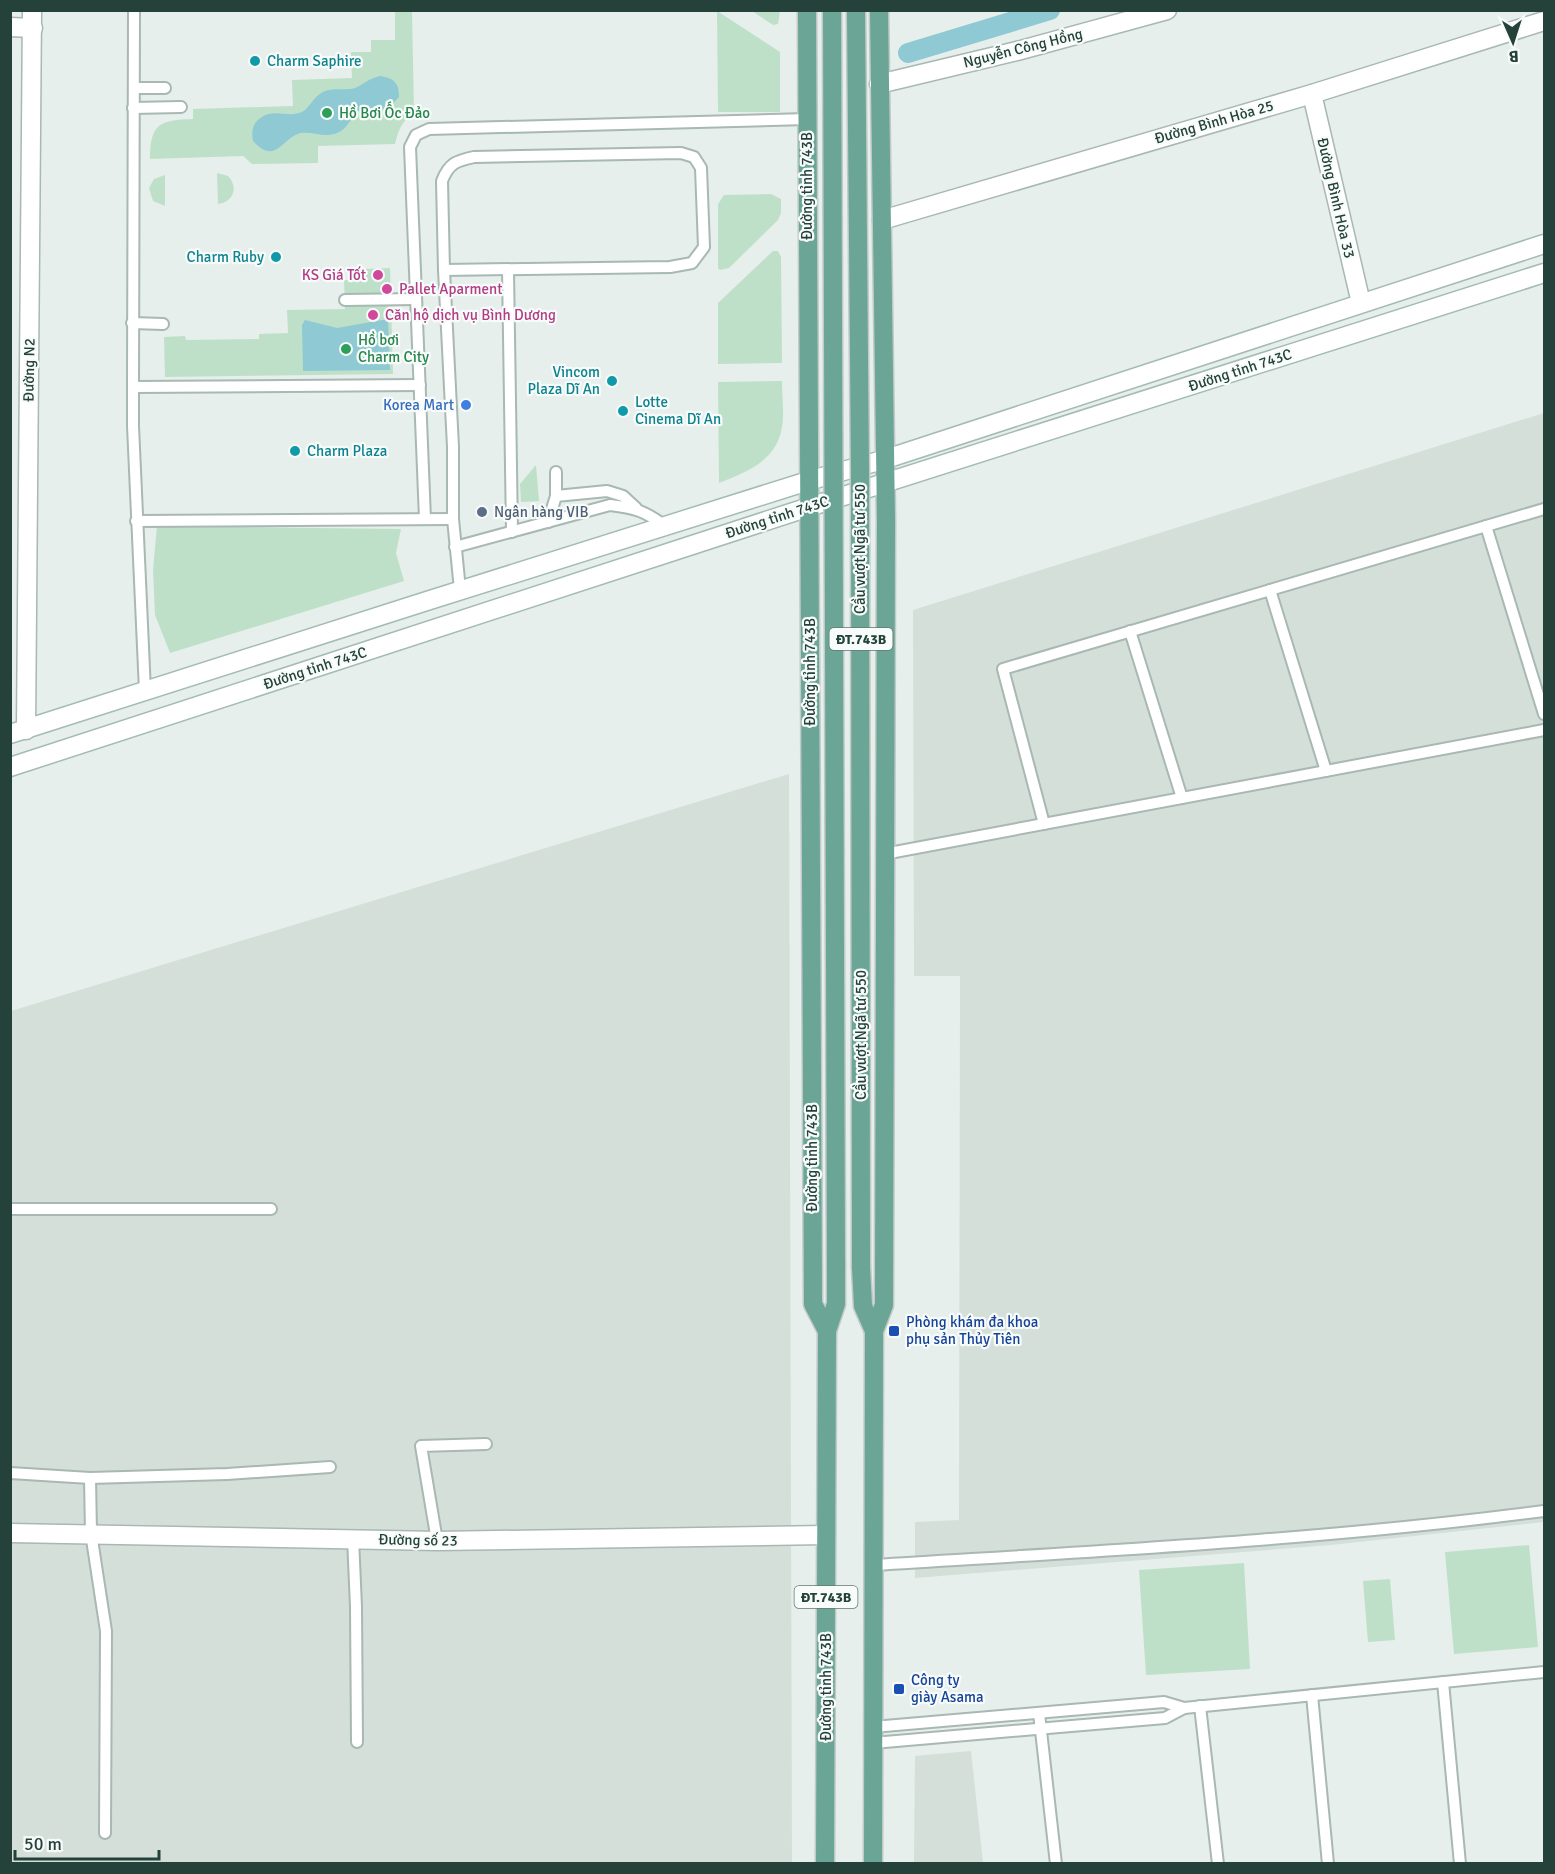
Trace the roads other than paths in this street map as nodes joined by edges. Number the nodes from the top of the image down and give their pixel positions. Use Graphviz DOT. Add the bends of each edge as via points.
graph roads {
  1 [pos="134,10"];
  2 [pos="807,10"];
  3 [pos="832,10"];
  4 [pos="856,10"];
  5 [pos="879,10"];
  6 [pos="1167,10"];
  7 [pos="33,19"];
  8 [pos="1544,23"];
  9 [pos="10,27"];
  10 [pos="879,84"];
  11 [pos="134,88"];
  12 [pos="165,88"];
  13 [pos="1312,93"];
  14 [pos="181,107"];
  15 [pos="133,108"];
  16 [pos="807,119"];
  17 [pos="882,220"];
  18 [pos="1545,244"];
  19 [pos="444,270"];
  20 [pos="508,270"];
  21 [pos="1545,273"];
  22 [pos="416,299"];
  23 [pos="345,300"];
  24 [pos="1360,303"];
  25 [pos="1335,311"];
  26 [pos="132,323"];
  27 [pos="163,324"];
  28 [pos="1343,338"];
  29 [pos="420,385"];
  30 [pos="133,387"];
  31 [pos="886,459"];
  32 [pos="556,472"];
  33 [pos="808,481"];
  34 [pos="886,483"];
  35 [pos="556,496"];
  36 [pos="809,507"];
  37 [pos="636,508"];
  38 [pos="1545,509"];
  39 [pos="425,519"];
  40 [pos="453,519"];
  41 [pos="136,521"];
  42 [pos="549,522"];
  43 [pos="665,526"];
  44 [pos="1486,526"];
  45 [pos="512,532"];
  46 [pos="455,547"];
  47 [pos="459,590"];
  48 [pos="1270,590"];
  49 [pos="468,617"];
  50 [pos="1130,631"];
  51 [pos="145,691"];
  52 [pos="1545,714"];
  53 [pos="1545,730"];
  54 [pos="18,732"];
  55 [pos="35,759"];
  56 [pos="10,767"];
  57 [pos="1326,771"];
  58 [pos="1182,798"];
  59 [pos="1044,824"];
  60 [pos="884,854"];
  61 [pos="10,1209"];
  62 [pos="271,1209"];
  63 [pos="836,1265"];
  64 [pos="827,1331"];
  65 [pos="874,1331"];
  66 [pos="486,1444"];
  67 [pos="330,1467"];
  68 [pos="10,1473"];
  69 [pos="90,1478"];
  70 [pos="1545,1511"];
  71 [pos="10,1533"];
  72 [pos="91,1533"];
  73 [pos="826,1534"];
  74 [pos="353,1538"];
  75 [pos="437,1541"];
  76 [pos="875,1565"];
  77 [pos="1545,1671"];
  78 [pos="1443,1682"];
  79 [pos="1312,1695"];
  80 [pos="1200,1706"];
  81 [pos="1184,1708"];
  82 [pos="1039,1713"];
  83 [pos="1041,1729"];
  84 [pos="873,1735"];
  85 [pos="357,1742"];
  86 [pos="105,1833"];
  87 [pos="825,1863"];
  88 [pos="873,1863"];
  89 [pos="1056,1863"];
  90 [pos="1218,1863"];
  91 [pos="1328,1863"];
  92 [pos="1460,1863"];
  1 -- 11 [label="lane"];
  2 -- 16 [label="main road, Đường tỉnh 743B / ĐT.743B"];
  3 -- 63 [label="main road, Cầu vượt Ngã tư 550 / ĐT.743B, bridge"];
  4 -- 65 [label="main road, Cầu vượt Ngã tư 550 / ĐT.743B, bridge" via="861,1267 863,1306"];
  5 -- 10 [label="main road, ĐT.743B"];
  6 -- 10 [label="main road, Nguyễn Công Hồng"];
  7 -- 9 [label="main road"];
  7 -- 54 [label="main road, Đường N2"];
  8 -- 13 [label="main road, Đường Bình Hòa 25"];
  10 -- 17 [label="main road, ĐT.743B"];
  11 -- 12 [label="lane"];
  11 -- 15 [label="lane"];
  13 -- 17 [label="main road, Đường Bình Hòa 25"];
  13 -- 24 [label="main road, Đường Bình Hòa 33"];
  14 -- 15 [label="lane"];
  15 -- 26 [label="lane"];
  16 -- 22 [label="lane" via="429,129 416,135 410,147"];
  16 -- 33 [label="main road, Đường tỉnh 743B / ĐT.743B"];
  17 -- 31 [label="main road, ĐT.743B"];
  18 -- 24 [label="main road, Đường tỉnh 743C"];
  19 -- 20 [label="lane"];
  19 -- 20 [label="lane" via="442,181 446,170 458,160 681,153 694,157 701,168 704,247 692,264"];
  19 -- 40 [label="lane"];
  20 -- 45 [label="lane"];
  21 -- 28 [label="main road, Đường tỉnh 743C"];
  22 -- 23 [label="lane"];
  22 -- 29 [label="lane"];
  24 -- 25 [label="main road, Đường tỉnh 743C"];
  25 -- 28 [label="main road"];
  25 -- 31 [label="main road, Đường tỉnh 743C"];
  26 -- 27 [label="lane"];
  26 -- 30 [label="lane"];
  28 -- 34 [label="main road, Đường tỉnh 743C"];
  29 -- 30 [label="lane"];
  29 -- 39 [label="lane"];
  30 -- 41 [label="lane"];
  31 -- 33 [label="main road, Đường tỉnh 743C"];
  31 -- 34 [label="main road, ĐT.743B"];
  32 -- 35 [label="lane"];
  33 -- 36 [label="main road, Đường tỉnh 743B / ĐT.743B"];
  33 -- 43 [label="main road, Đường tỉnh 743C"];
  34 -- 36 [label="main road, Đường tỉnh 743C"];
  34 -- 60 [label="main road, ĐT.743B"];
  35 -- 37 [label="lane" via="606,491 623,496"];
  35 -- 42 [label="lane"];
  36 -- 49 [label="main road, Đường tỉnh 743C"];
  36 -- 64 [label="main road, Đường tỉnh 743B / ĐT.743B" via="813,1304"];
  37 -- 42 [label="lane" via="610,505"];
  37 -- 43 [label="lane"];
  38 -- 44 [label="lane"];
  39 -- 40 [label="lane"];
  39 -- 41 [label="lane"];
  40 -- 46 [label="lane"];
  41 -- 51 [label="lane"];
  42 -- 45 [label="lane"];
  43 -- 47 [label="main road, Đường tỉnh 743C"];
  44 -- 48 [label="lane"];
  44 -- 52 [label="lane"];
  45 -- 46 [label="lane"];
  46 -- 47 [label="lane"];
  47 -- 49 [label="main road"];
  47 -- 51 [label="main road, Đường tỉnh 743C"];
  48 -- 50 [label="lane"];
  48 -- 57 [label="lane"];
  49 -- 55 [label="main road, Đường tỉnh 743C"];
  50 -- 58 [label="lane"];
  50 -- 59 [label="lane" via="1003,669"];
  51 -- 54 [label="main road, Đường tỉnh 743C"];
  53 -- 57 [label="lane"];
  54 -- 55 [label="main road, Đường N2"];
  55 -- 56 [label="main road, Đường tỉnh 743C"];
  57 -- 58 [label="lane"];
  58 -- 59 [label="lane"];
  59 -- 60 [label="lane"];
  60 -- 65 [label="main road, ĐT.743B" via="884,1305"];
  61 -- 62 [label="lane"];
  63 -- 64 [label="main road, Đường tỉnh 743B / ĐT.743B" via="836,1304"];
  64 -- 73 [label="main road, Đường tỉnh 743B / ĐT.743B"];
  65 -- 76 [label="main road, ĐT.743B"];
  66 -- 75 [label="lane" via="421,1446"];
  67 -- 69 [label="lane"];
  68 -- 69 [label="lane"];
  69 -- 72 [label="lane"];
  70 -- 76 [label="lane" via="1280,1539"];
  71 -- 72 [label="main road, Đường số 23"];
  72 -- 74 [label="main road, Đường số 23"];
  72 -- 86 [label="lane" via="106,1631"];
  73 -- 75 [label="main road, Đường số 23"];
  73 -- 87 [label="main road, Đường tỉnh 743B / ĐT.743B"];
  74 -- 75 [label="main road, Đường số 23"];
  74 -- 85 [label="lane"];
  76 -- 84 [label="main road, ĐT.743B"];
  77 -- 78 [label="lane"];
  78 -- 79 [label="lane"];
  78 -- 92 [label="lane"];
  79 -- 80 [label="lane"];
  79 -- 91 [label="lane"];
  80 -- 81 [label="lane"];
  80 -- 90 [label="lane"];
  81 -- 82 [label="lane" via="1164,1702"];
  81 -- 83 [label="lane" via="1165,1718"];
  82 -- 83 [label="lane"];
  82 -- 84 [label="lane"];
  83 -- 84 [label="lane"];
  83 -- 89 [label="lane"];
  84 -- 88 [label="main road, ĐT.743B"];
}
